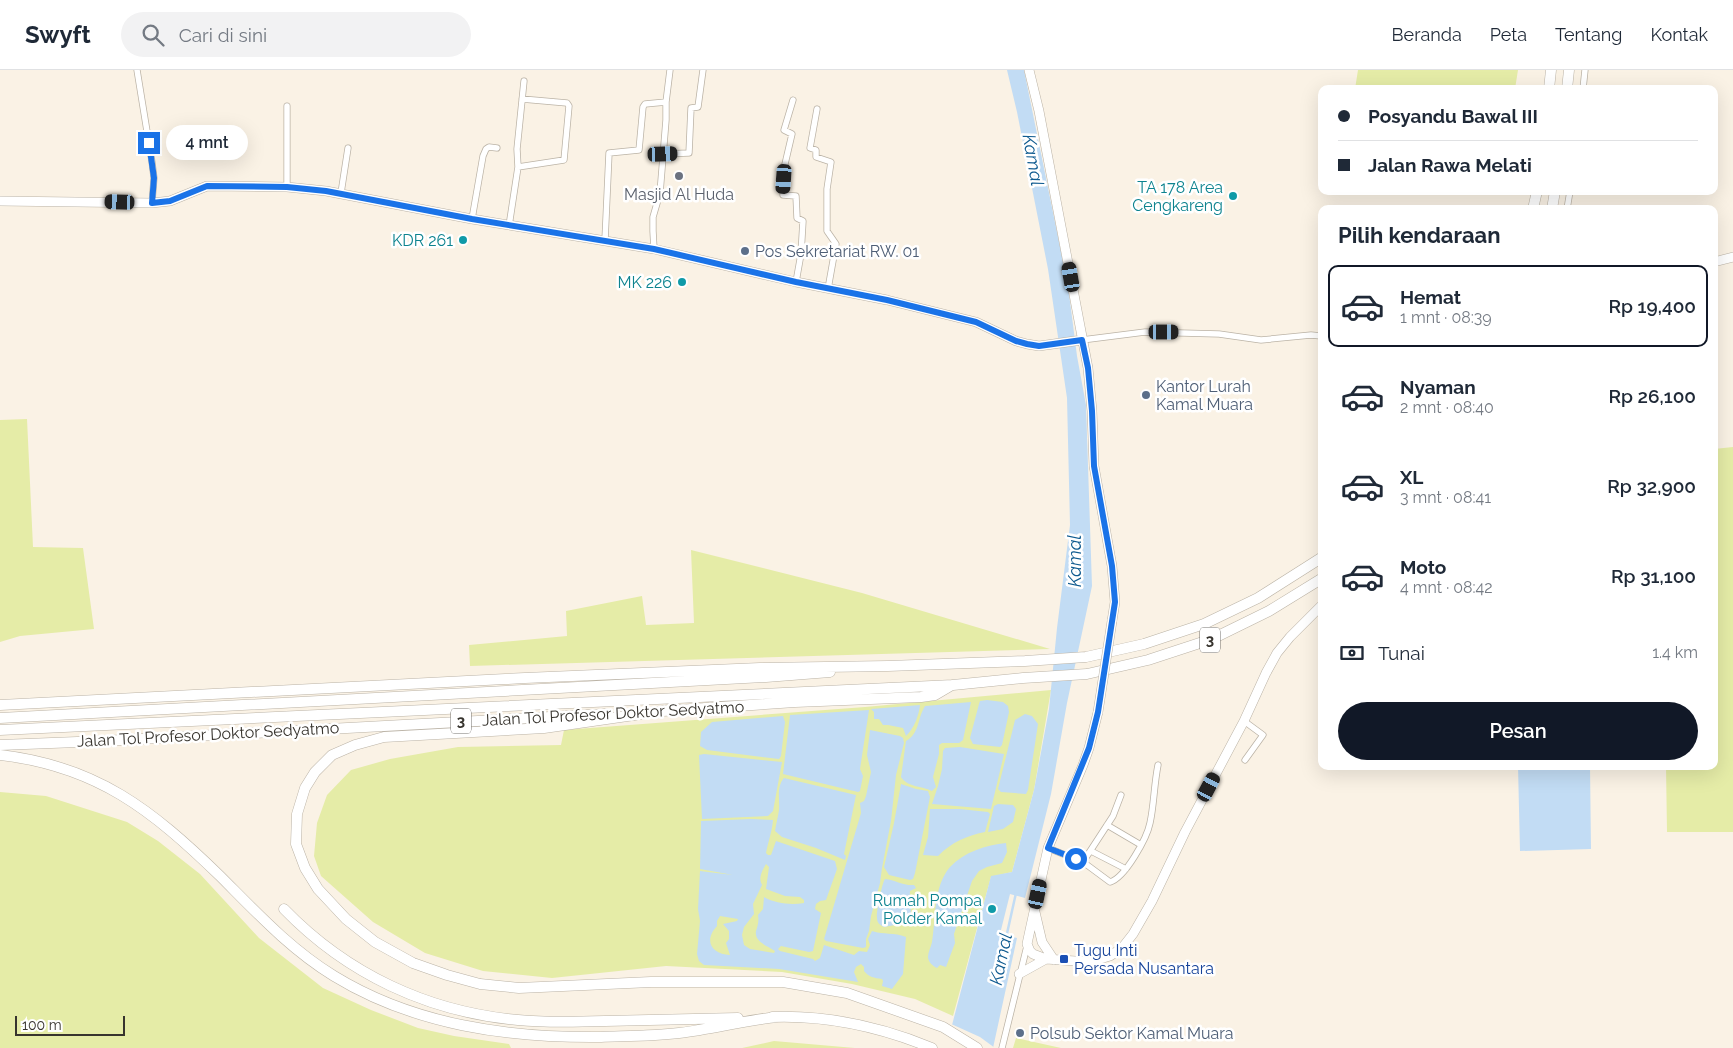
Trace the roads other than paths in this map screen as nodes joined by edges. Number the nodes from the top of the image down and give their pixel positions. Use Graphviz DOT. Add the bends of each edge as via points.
graph roads {
  1 [pos="136,70"];
  2 [pos="670,70"];
  3 [pos="703,70"];
  4 [pos="1029,70"];
  5 [pos="1551,70"];
  6 [pos="1569,70"];
  7 [pos="1585,70"];
  8 [pos="524,81"];
  9 [pos="1549,85"];
  10 [pos="1567,85"];
  11 [pos="1583,85"];
  12 [pos="522,99"];
  13 [pos="793,100"];
  14 [pos="666,102"];
  15 [pos="287,106"];
  16 [pos="818,109"];
  17 [pos="348,148"];
  18 [pos="497,148"];
  19 [pos="663,154"];
  20 [pos="518,167"];
  21 [pos="287,187"];
  22 [pos="341,194"];
  23 [pos="0,201"];
  24 [pos="152,203"];
  25 [pos="472,219"];
  26 [pos="509,226"];
  27 [pos="605,240"];
  28 [pos="654,249"];
  29 [pos="1733,257"];
  30 [pos="1718,261"];
  31 [pos="796,282"];
  32 [pos="828,288"];
  33 [pos="1318,336"];
  34 [pos="1079,340"];
  35 [pos="1318,560"];
  36 [pos="1318,581"];
  37 [pos="1318,609"];
  38 [pos="888,666"];
  39 [pos="953,685"];
  40 [pos="0,706"];
  41 [pos="669,710"];
  42 [pos="0,718"];
  43 [pos="1244,721"];
  44 [pos="0,730"];
  45 [pos="0,745"];
  46 [pos="0,755"];
  47 [pos="1245,760"];
  48 [pos="1158,765"];
  49 [pos="1121,795"];
  50 [pos="1067,816"];
  51 [pos="1058,821"];
  52 [pos="1107,825"];
  53 [pos="1141,844"];
  54 [pos="1048,848"];
  55 [pos="1091,851"];
  56 [pos="1080,860"];
  57 [pos="1126,869"];
  58 [pos="284,909"];
  59 [pos="1035,909"];
  60 [pos="1027,944"];
  61 [pos="1050,959"];
  62 [pos="1019,974"];
  63 [pos="778,1016"];
  64 [pos="932,1048"];
  65 [pos="977,1048"];
  66 [pos="1002,1048"];
  1 -- 24 [label="street" via="154,178"];
  2 -- 14 [label="street"];
  3 -- 19 [label="street" via="698,107 691,108 689,153"];
  4 -- 34 [label="main road" via="1039,110"];
  5 -- 9 [label="highway"];
  6 -- 10 [label="highway"];
  7 -- 11 [label="street"];
  8 -- 12 [label="street"];
  12 -- 20 [label="street"];
  12 -- 20 [label="street" via="567,103 569,106 564,160"];
  13 -- 31 [label="street" via="784,130 792,134 785,164 783,195 796,196 797,218 803,220"];
  14 -- 19 [label="street"];
  14 -- 27 [label="street" via="645,104 643,107 639,150 609,153"];
  15 -- 21 [label="street"];
  16 -- 32 [label="street" via="810,148 816,150 816,158 831,162 827,231 836,244"];
  17 -- 22 [label="street"];
  18 -- 25 [label="street" via="489,147 483,156"];
  19 -- 28 [label="street" via="660,193 654,217"];
  20 -- 26 [label="street"];
  21 -- 22 [label="main road"];
  21 -- 24 [label="main road" via="207,186 170,201"];
  22 -- 25 [label="main road"];
  23 -- 24 [label="main road"];
  25 -- 26 [label="main road"];
  26 -- 27 [label="main road"];
  27 -- 28 [label="main road"];
  28 -- 31 [label="main road"];
  29 -- 30 [label="main road"];
  31 -- 32 [label="main road"];
  32 -- 34 [label="main road" via="976,322 1027,344 1039,346"];
  33 -- 34 [label="street" via="1261,340 1219,334 1145,332"];
  34 -- 51 [label="main road, bridge" via="1088,368 1094,466 1112,566 1115,602 1098,712 1089,748"];
  35 -- 38 [label="highway, Jalan Tol Profesor Doktor Sedyatmo / 3" via="1258,598 1204,624 1144,644 1086,657"];
  36 -- 39 [label="highway, Jalan Tol Profesor Doktor Sedyatmo / 3" via="1269,611 1212,639 1148,660 1087,674"];
  37 -- 43 [label="main road" via="1277,653"];
  38 -- 40 [label="highway, Jalan Tol Profesor Doktor Sedyatmo / 3" via="535,677"];
  38 -- 42 [label="highway, Jalan Tol Profesor Doktor Sedyatmo / 3" via="766,678"];
  39 -- 41 [label="highway, Jalan Tol Profesor Doktor Sedyatmo / 3" via="935,695 921,697"];
  39 -- 44 [label="highway, Jalan Tol Profesor Doktor Sedyatmo / 3"];
  41 -- 45 [label="highway, Jalan Tol Profesor Doktor Sedyatmo / 3"];
  41 -- 65 [label="highway" via="544,728 384,737 355,745 332,755 305,788 297,814 296,844 305,868 318,889 346,919 375,942 413,963 447,976 519,988 661,982 784,982 847,993 943,1027"];
  43 -- 47 [label="street" via="1262,735"];
  43 -- 61 [label="main road" via="1152,901 1122,948 1110,956 1090,962"];
  46 -- 63 [label="highway" via="44,762 118,792 182,840 298,951 352,986 396,1007 481,1029 555,1037 678,1033"];
  48 -- 53 [label="street" via="1150,825"];
  49 -- 52 [label="street"];
  50 -- 51 [label="street" via="1064,821"];
  51 -- 54 [label="main road"];
  52 -- 53 [label="street"];
  52 -- 55 [label="street"];
  53 -- 57 [label="street"];
  54 -- 56 [label="street"];
  54 -- 59 [label="main road"];
  55 -- 56 [label="street"];
  55 -- 57 [label="street"];
  56 -- 57 [label="street" via="1110,882"];
  58 -- 63 [label="highway" via="331,951 367,975 408,994 479,1014 519,1021 562,1022"];
  59 -- 60 [label="main road"];
  59 -- 61 [label="main road" via="1042,942"];
  60 -- 61 [label="main road" via="1033,954"];
  60 -- 62 [label="street"];
  61 -- 62 [label="main road"];
  62 -- 66 [label="street"];
  63 -- 64 [label="highway" via="843,1021 900,1035"];
}
